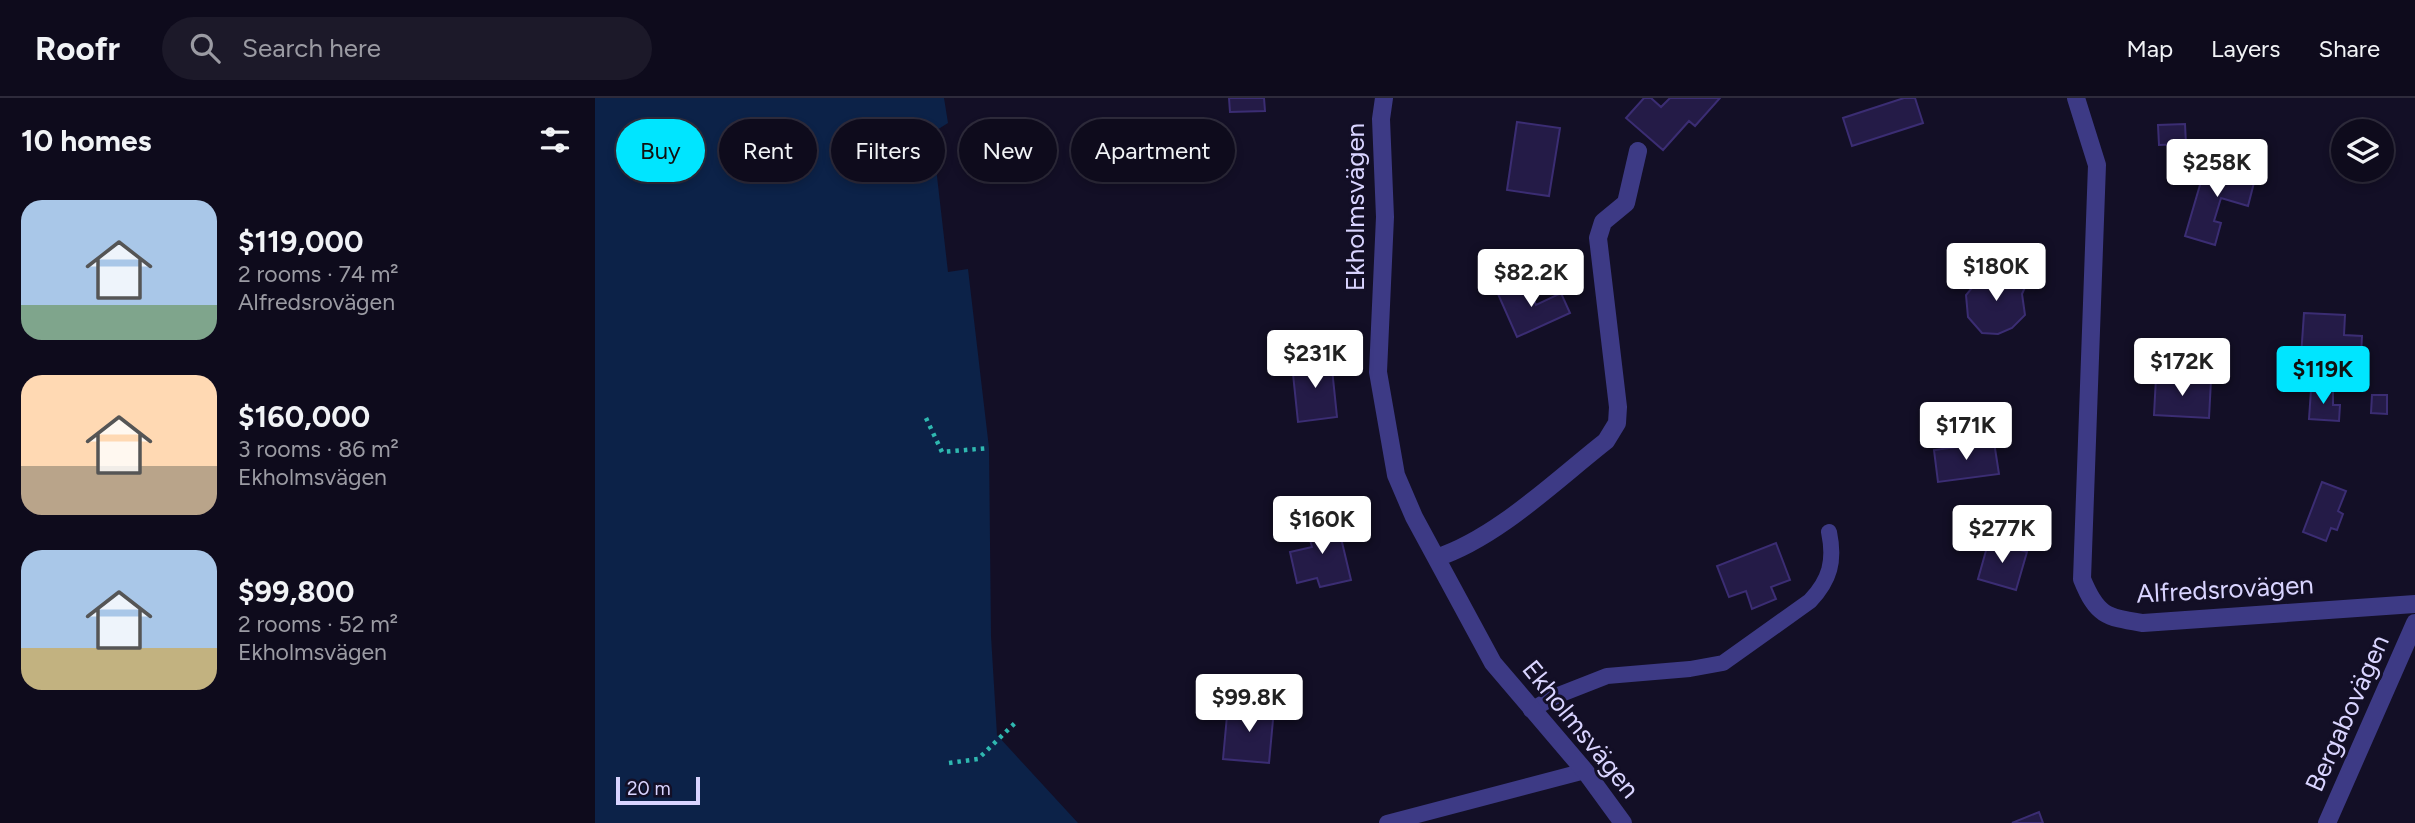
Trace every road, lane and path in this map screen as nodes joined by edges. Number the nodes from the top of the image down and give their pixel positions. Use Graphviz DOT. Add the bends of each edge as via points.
graph roads {
  1 [pos="1384,98"];
  2 [pos="2076,98"];
  3 [pos="1638,150"];
  4 [pos="926,418"];
  5 [pos="989,447"];
  6 [pos="1829,532"];
  7 [pos="1437,558"];
  8 [pos="2415,604"];
  9 [pos="2415,624"];
  10 [pos="1531,710"];
  11 [pos="1015,723"];
  12 [pos="949,763"];
  13 [pos="1585,771"];
  14 [pos="1387,823"];
  15 [pos="1623,823"];
  16 [pos="2327,823"];
  1 -- 7 [label="street, Ekholmsvägen" via="1385,217 1378,372 1396,475"];
  2 -- 8 [label="street, Alfredsrovägen" via="2097,165 2082,568 2090,600 2108,617 2143,623"];
  3 -- 7 [label="street" via="1626,203 1603,222 1598,238 1617,423 1606,441 1489,534 1463,550"];
  4 -- 5 [label="path" via="942,452"];
  6 -- 10 [label="lane" via="1831,571 1823,588 1723,663 1607,676"];
  7 -- 10 [label="street, Ekholmsvägen" via="1493,663"];
  9 -- 16 [label="street, Bergabovägen"];
  10 -- 13 [label="street, Ekholmsvägen"];
  11 -- 12 [label="path" via="978,759"];
  13 -- 14 [label="lane"];
  13 -- 15 [label="street, Ekholmsvägen"];
}
